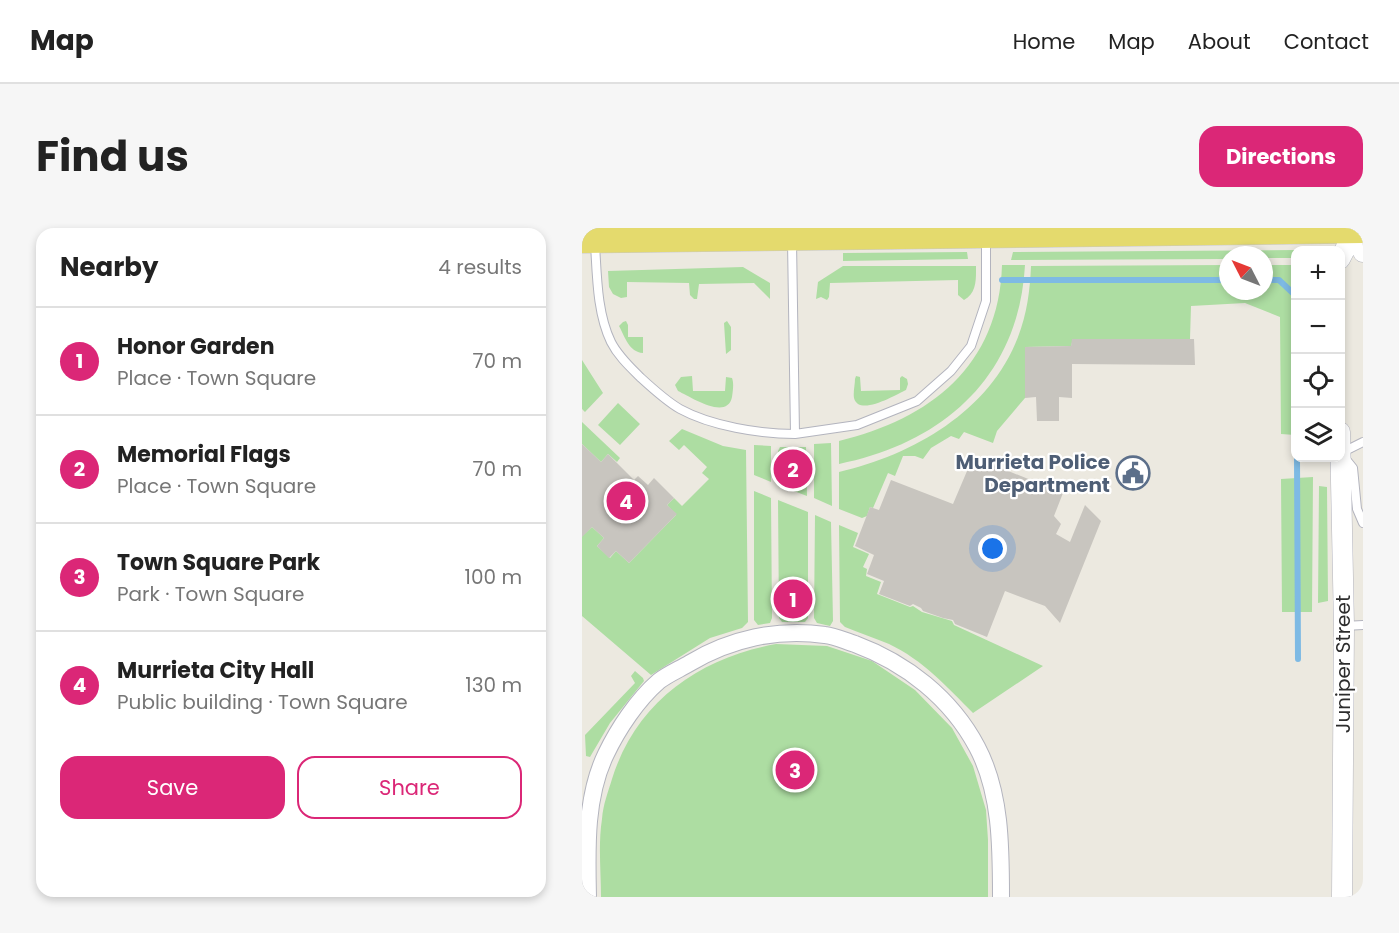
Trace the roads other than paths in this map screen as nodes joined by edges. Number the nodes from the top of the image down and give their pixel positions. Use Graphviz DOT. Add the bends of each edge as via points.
graph roads {
  1 [pos="792,233"];
  2 [pos="986,235"];
  3 [pos="1359,235"];
  4 [pos="588,240"];
  5 [pos="1345,254"];
  6 [pos="795,434"];
  7 [pos="1363,442"];
  8 [pos="1345,451"];
  9 [pos="1345,458"];
  10 [pos="1342,462"];
  11 [pos="1363,523"];
  12 [pos="1353,626"];
  13 [pos="588,897"];
  14 [pos="1001,897"];
  15 [pos="1342,897"];
  1 -- 2 [label="main road"];
  1 -- 4 [label="main road"];
  1 -- 6 [label="lane"];
  2 -- 3 [label="main road"];
  2 -- 6 [label="lane" via="987,301 971,346 951,371 917,401 857,425"];
  3 -- 5 [label="street"];
  4 -- 6 [label="lane" via="601,312 611,342 642,379 680,409 711,421 774,434"];
  7 -- 8 [label="lane"];
  9 -- 11 [label="lane" via="1353,468 1357,508"];
  10 -- 12 [label="street, Juniper Street"];
  12 -- 15 [label="street, Juniper Street"];
  13 -- 14 [label="street" via="592,796 605,755 633,710 659,681 705,654 743,639 776,633 826,635 877,652 926,684 955,713 978,748 996,797"];
}
